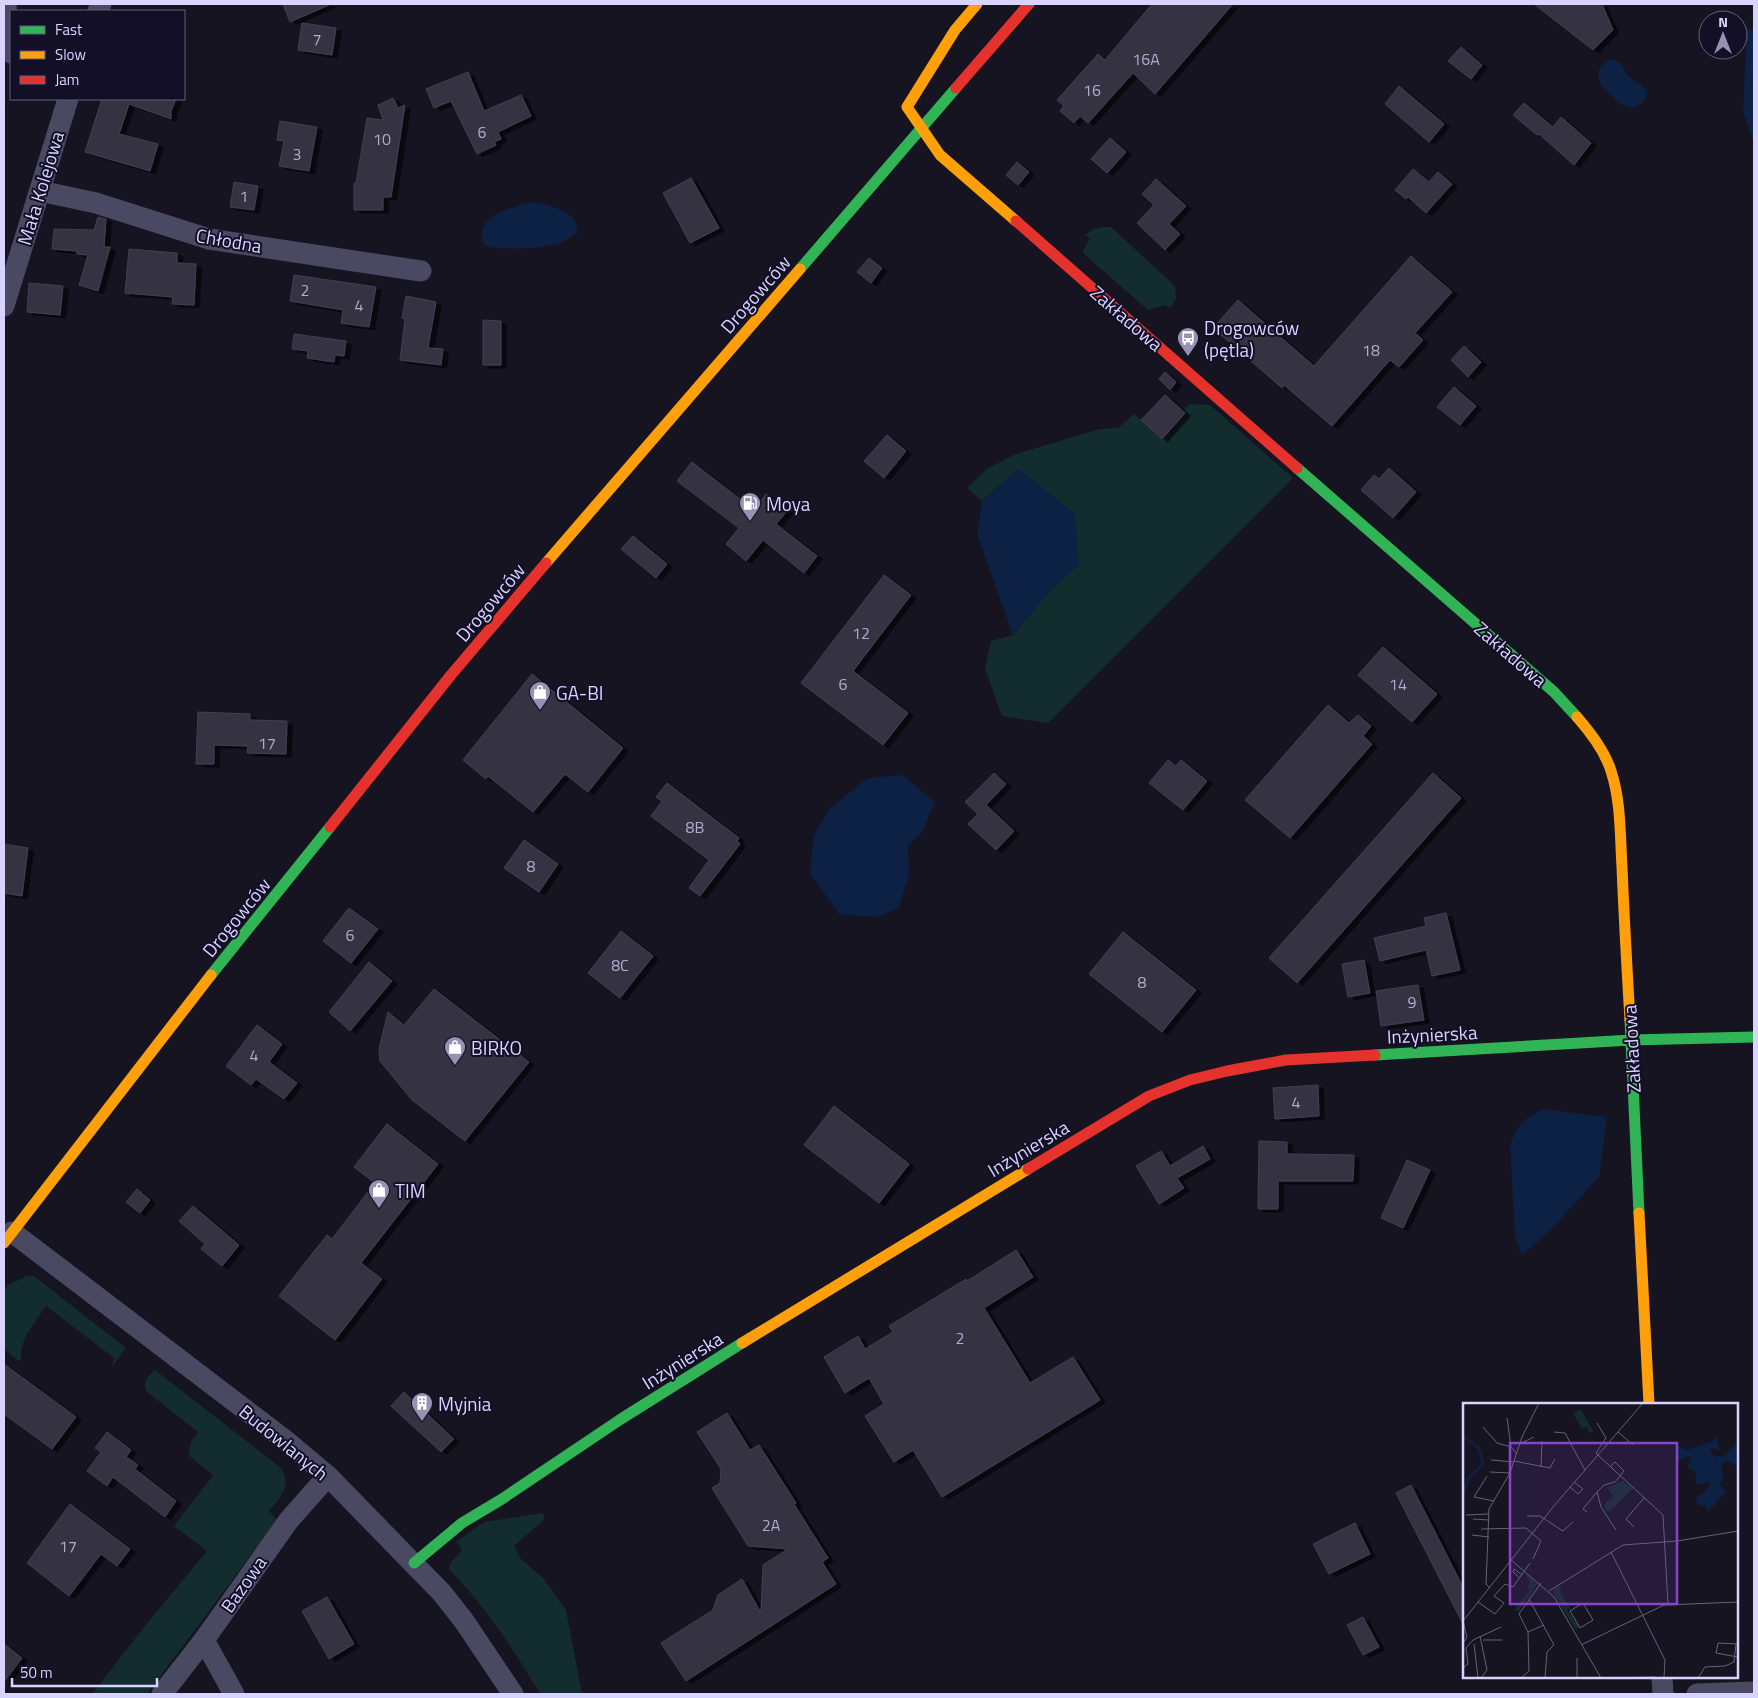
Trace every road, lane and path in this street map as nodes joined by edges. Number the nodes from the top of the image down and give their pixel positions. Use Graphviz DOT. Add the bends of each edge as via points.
graph roads {
  1 [pos="6,4"];
  2 [pos="977,4"];
  3 [pos="1029,4"];
  4 [pos="7,51"];
  5 [pos="64,101"];
  6 [pos="922,128"];
  7 [pos="40,192"];
  8 [pos="421,271"];
  9 [pos="4,306"];
  10 [pos="1754,1037"];
  11 [pos="1631,1040"];
  12 [pos="8,1238"];
  13 [pos="1650,1403"];
  14 [pos="328,1476"];
  15 [pos="414,1563"];
  16 [pos="204,1640"];
  17 [pos="1662,1678"];
  18 [pos="1754,1692"];
  19 [pos="162,1694"];
  20 [pos="234,1694"];
  21 [pos="513,1694"];
  22 [pos="1663,1694"];
  23 [pos="1698,1694"];
  1 -- 4 [label="street"];
  2 -- 6 [label="street, Zakładowa" via="955,30 907,107"];
  3 -- 6 [label="street, Drogowców"];
  5 -- 7 [label="street, Mała Kolejowa"];
  6 -- 11 [label="street, Zakładowa" via="940,155 1554,692 1581,720 1600,746 1615,783"];
  6 -- 12 [label="street, Drogowców" via="451,676 167,1030"];
  7 -- 8 [label="street, Chłodna" via="96,203 209,239"];
  7 -- 9 [label="street, Mała Kolejowa"];
  10 -- 11 [label="street, Inżynierska"];
  11 -- 13 [label="street, Zakładowa"];
  11 -- 15 [label="street, Inżynierska" via="1286,1060 1227,1070 1149,1096 621,1419 462,1523"];
  12 -- 14 [label="street, Budowlanych"];
  14 -- 15 [label="street, Budowlanych"];
  14 -- 16 [label="street, Bazowa" via="289,1520"];
  15 -- 21 [label="street, Budowlanych" via="464,1621"];
  16 -- 19 [label="street, Bazowa"];
  16 -- 20 [label="street"];
  17 -- 22 [label="street"];
  18 -- 23 [label="street"];
}
